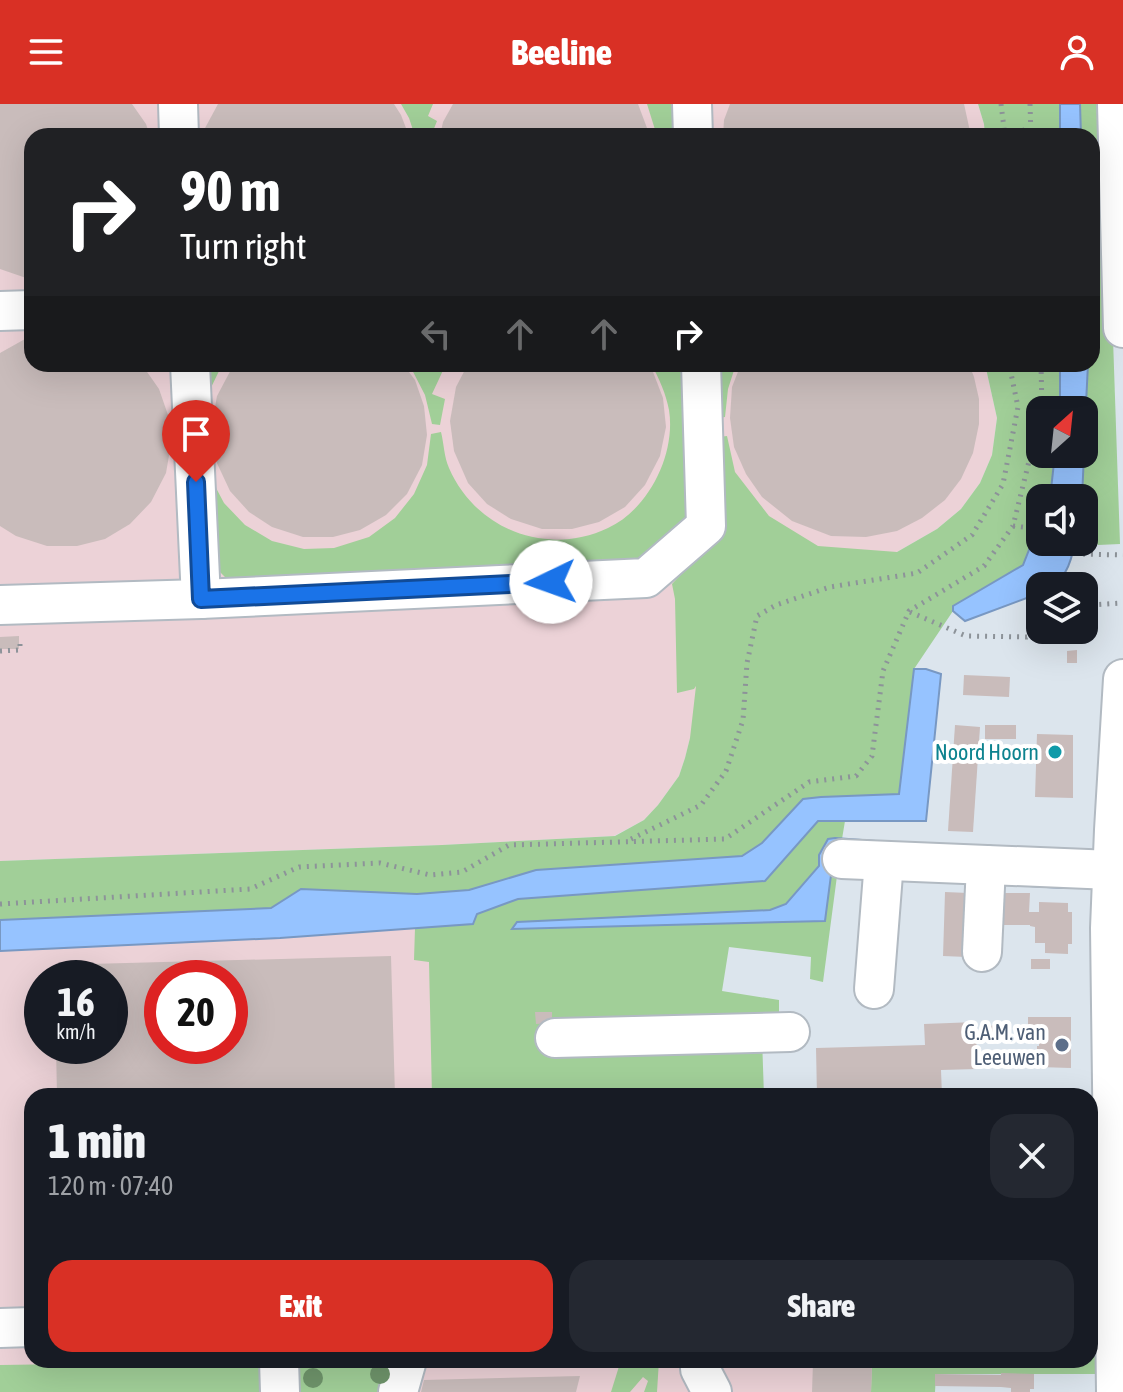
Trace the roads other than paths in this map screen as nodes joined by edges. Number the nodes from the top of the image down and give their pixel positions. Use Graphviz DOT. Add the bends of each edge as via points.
graph roads {
  1 [pos="178,104"];
  2 [pos="692,104"];
  3 [pos="1117,104"];
  4 [pos="179,128"];
  5 [pos="693,128"];
  6 [pos="24,310"];
  7 [pos="0,311"];
  8 [pos="1123,328"];
  9 [pos="190,372"];
  10 [pos="701,372"];
  11 [pos="201,599"];
  12 [pos="0,605"];
  13 [pos="1123,679"];
  14 [pos="1118,829"];
  15 [pos="842,859"];
  16 [pos="883,869"];
  17 [pos="1112,870"];
  18 [pos="986,874"];
  19 [pos="982,952"];
  20 [pos="874,989"];
  21 [pos="790,1032"];
  22 [pos="555,1038"];
  23 [pos="24,1327"];
  24 [pos="0,1328"];
  25 [pos="1103,1330"];
  26 [pos="279,1368"];
  27 [pos="405,1368"];
  28 [pos="700,1368"];
  29 [pos="280,1392"];
  30 [pos="398,1392"];
  31 [pos="712,1392"];
  32 [pos="1116,1392"];
  1 -- 4 [label="street"];
  2 -- 5 [label="street"];
  3 -- 8 [label="street"];
  6 -- 7 [label="street"];
  9 -- 11 [label="street"];
  10 -- 11 [label="street" via="706,526 646,578"];
  11 -- 12 [label="street"];
  13 -- 14 [label="street"];
  14 -- 17 [label="street"];
  15 -- 16 [label="street"];
  16 -- 18 [label="street"];
  16 -- 20 [label="street"];
  17 -- 18 [label="street"];
  17 -- 25 [label="street"];
  18 -- 19 [label="street"];
  21 -- 22 [label="street"];
  23 -- 24 [label="street"];
  25 -- 32 [label="street"];
  26 -- 29 [label="street"];
  27 -- 30 [label="street"];
  28 -- 31 [label="street"];
}
